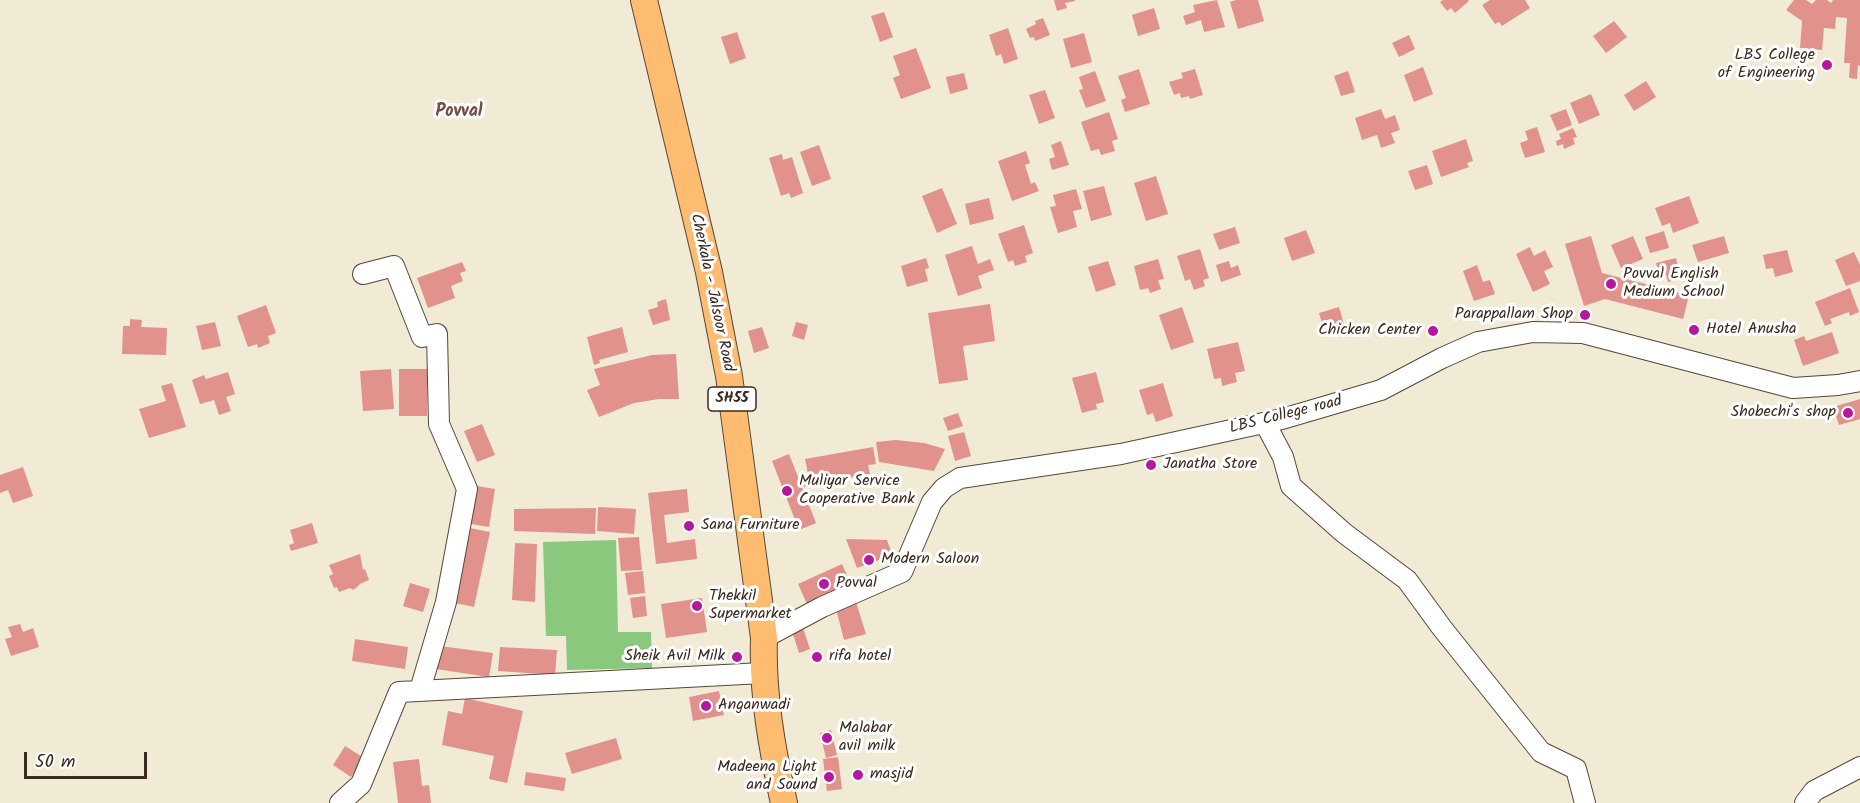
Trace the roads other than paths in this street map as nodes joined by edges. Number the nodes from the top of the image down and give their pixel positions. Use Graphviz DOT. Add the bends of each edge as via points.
graph roads {
  1 [pos="644,0"];
  2 [pos="363,274"];
  3 [pos="1860,381"];
  4 [pos="1265,423"];
  5 [pos="764,638"];
  6 [pos="763,673"];
  7 [pos="420,690"];
  8 [pos="1860,767"];
  9 [pos="340,803"];
  10 [pos="784,803"];
  11 [pos="1585,803"];
  12 [pos="1805,803"];
  1 -- 5 [label="main road, Cherkala - Jalsoor Road / SH55" via="709,273 729,376"];
  2 -- 7 [label="street" via="394,266 422,337 437,334 439,424 467,489 446,602"];
  3 -- 4 [label="street, LBS College road" via="1793,388 1583,333 1533,332 1478,342 1381,390"];
  4 -- 5 [label="street, LBS College road" via="1121,453 960,478 932,502 902,572"];
  4 -- 11 [label="street" via="1283,457 1291,486 1344,533 1407,580 1541,752 1576,769"];
  5 -- 6 [label="main road, Cherkala - Jalsoor Road / SH55"];
  6 -- 7 [label="street"];
  6 -- 10 [label="main road, Cherkala - Jalsoor Road / SH55"];
  7 -- 9 [label="street" via="399,692 361,784"];
  8 -- 12 [label="street" via="1814,791"];
}
